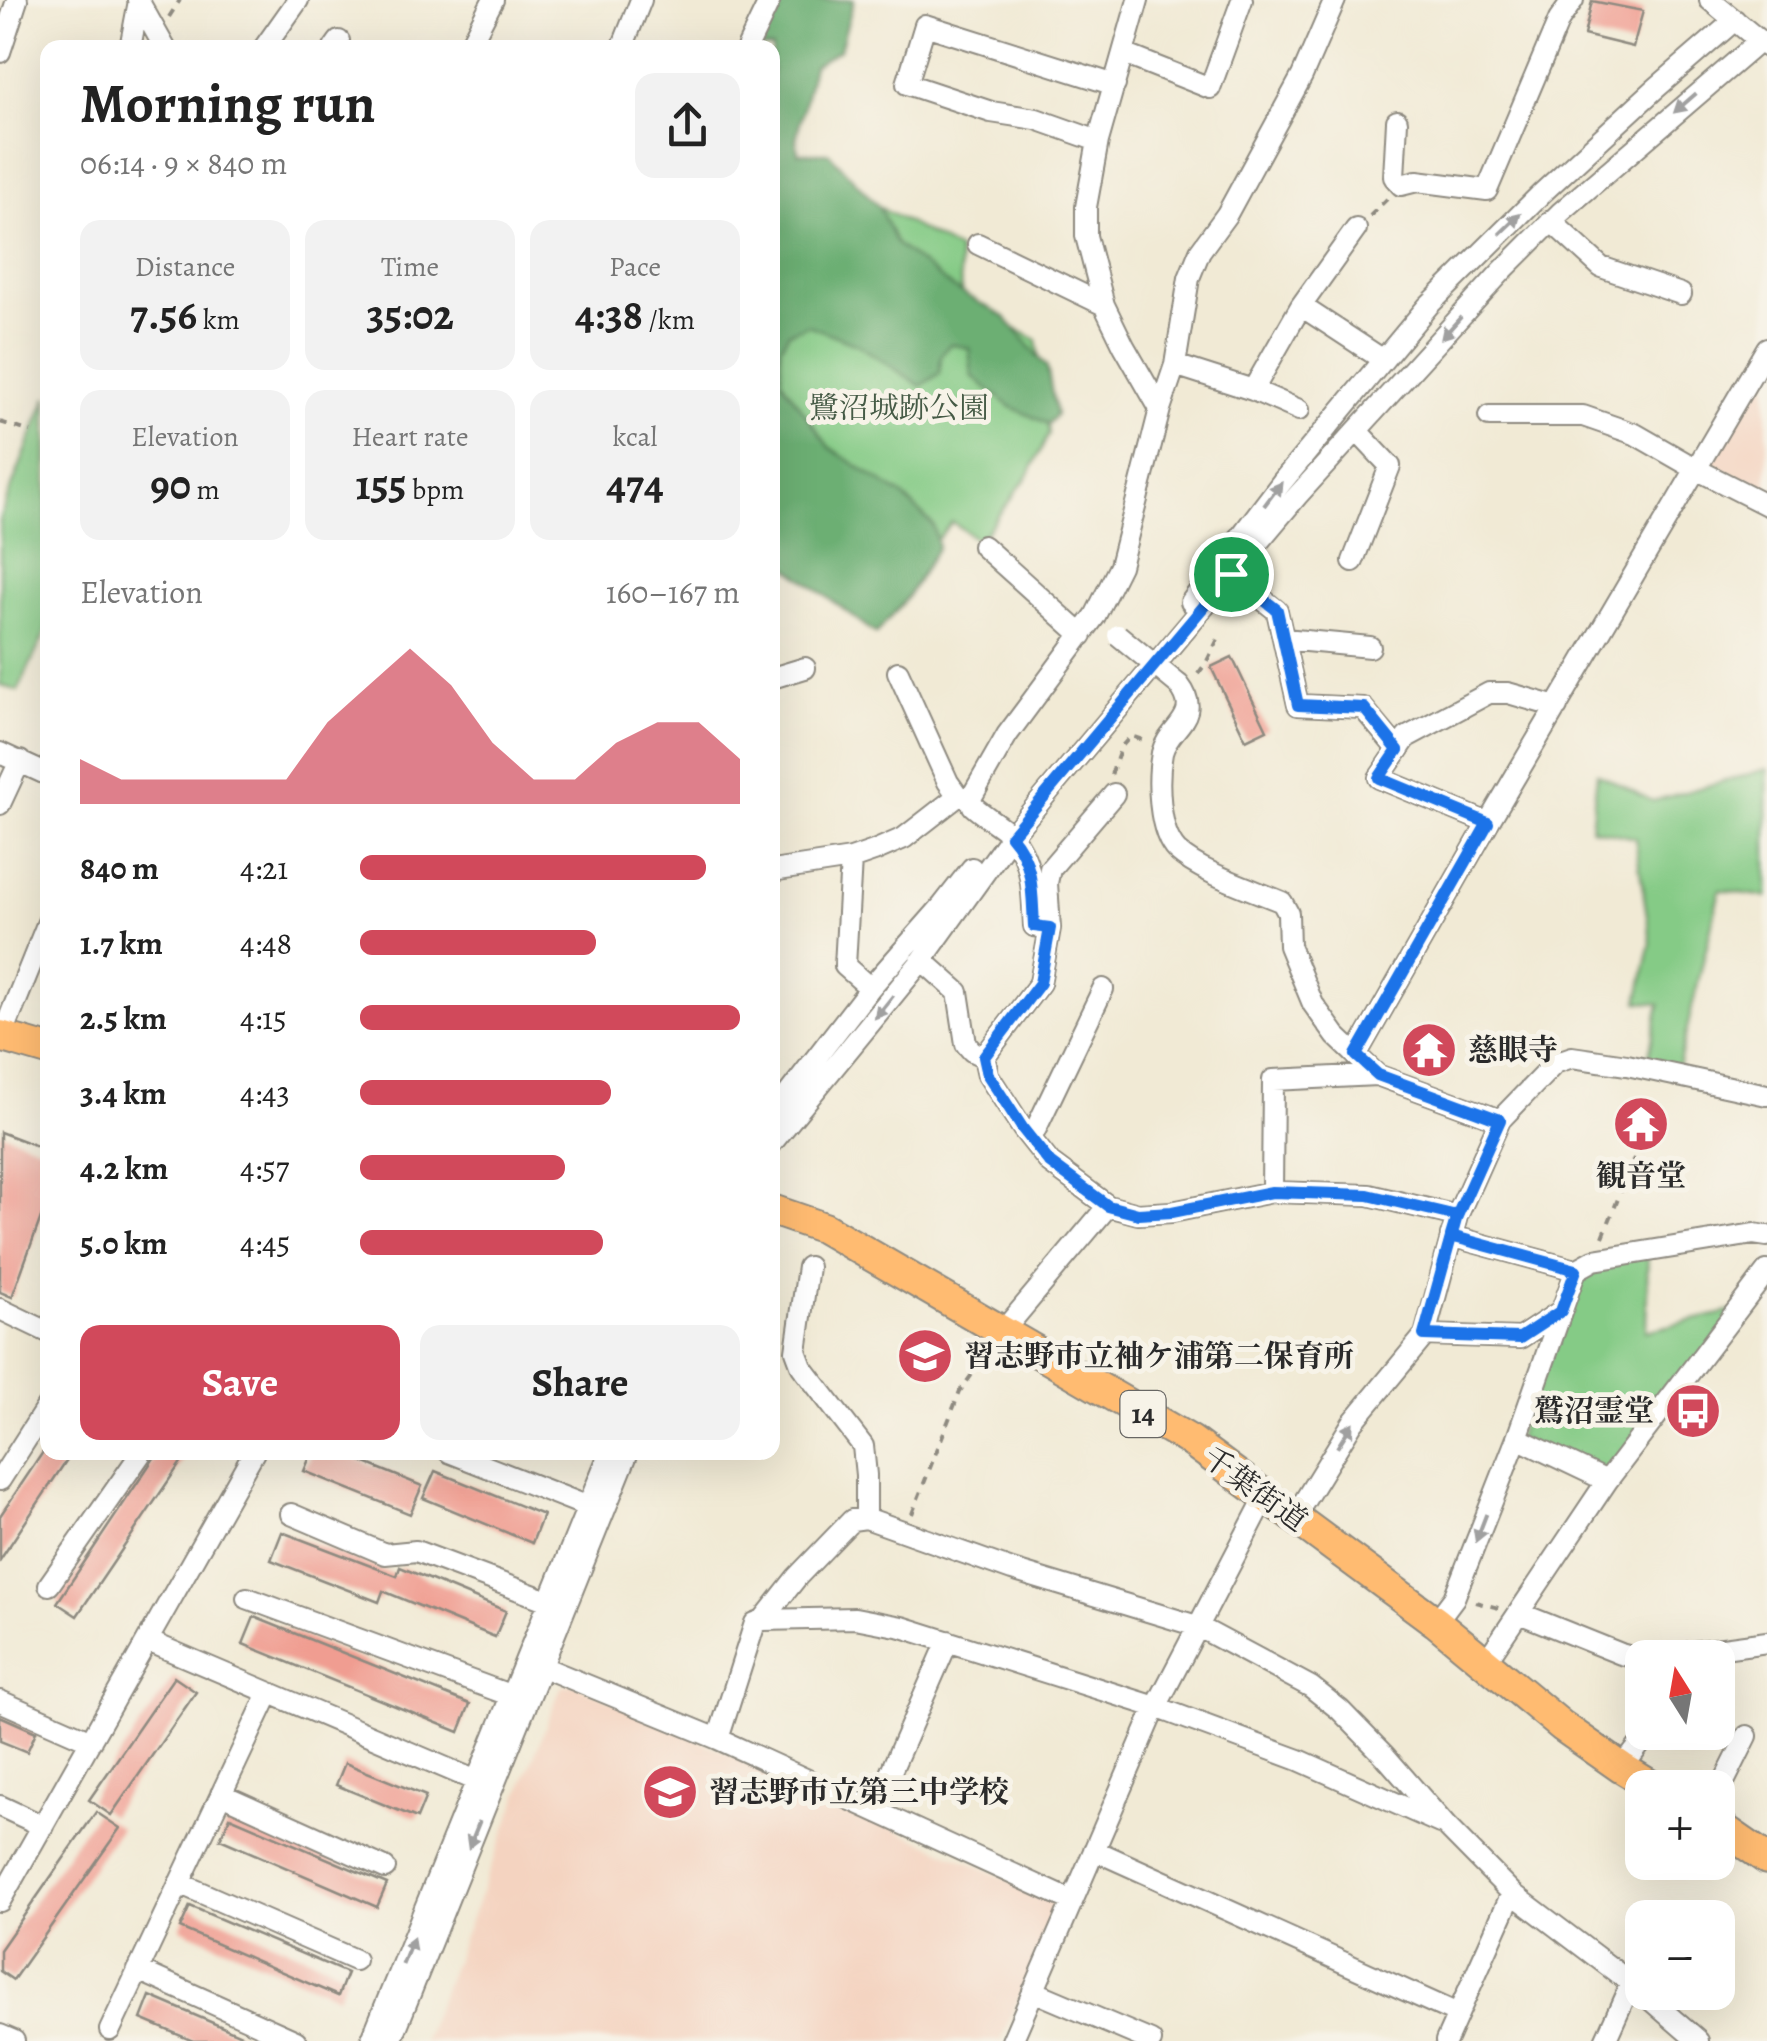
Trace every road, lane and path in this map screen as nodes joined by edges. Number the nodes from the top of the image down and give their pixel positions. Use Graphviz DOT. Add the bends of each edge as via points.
graph roads {
  1 [pos="17,0"];
  2 [pos="139,0"];
  3 [pos="298,0"];
  4 [pos="493,0"];
  5 [pos="641,0"];
  6 [pos="770,0"];
  7 [pos="784,0"];
  8 [pos="1138,0"];
  9 [pos="1242,0"];
  10 [pos="1335,0"];
  11 [pos="1574,0"];
  12 [pos="1710,0"];
  13 [pos="1736,20"];
  14 [pos="132,40"];
  15 [pos="162,40"];
  16 [pos="270,40"];
  17 [pos="472,40"];
  18 [pos="625,40"];
  19 [pos="752,40"];
  20 [pos="766,40"];
  21 [pos="1763,44"];
  22 [pos="0,52"];
  23 [pos="1124,54"];
  24 [pos="1115,85"];
  25 [pos="1398,121"];
  26 [pos="1098,141"];
  27 [pos="1401,186"];
  28 [pos="1551,221"];
  29 [pos="1356,230"];
  30 [pos="978,244"];
  31 [pos="1682,294"];
  32 [pos="1104,305"];
  33 [pos="1301,306"];
  34 [pos="1767,348"];
  35 [pos="1382,359"];
  36 [pos="1175,365"];
  37 [pos="1253,390"];
  38 [pos="1160,409"];
  39 [pos="1299,410"];
  40 [pos="1489,416"];
  41 [pos="0,422"];
  42 [pos="1357,431"];
  43 [pos="31,432"];
  44 [pos="1696,469"];
  45 [pos="1767,504"];
  46 [pos="983,546"];
  47 [pos="1353,561"];
  48 [pos="1231,574"];
  49 [pos="1094,616"];
  50 [pos="1082,634"];
  51 [pos="1212,635"];
  52 [pos="1284,639"];
  53 [pos="1370,647"];
  54 [pos="805,668"];
  55 [pos="898,672"];
  56 [pos="780,676"];
  57 [pos="1186,684"];
  58 [pos="1556,707"];
  59 [pos="1165,746"];
  60 [pos="1398,750"];
  61 [pos="10,757"];
  62 [pos="40,772"];
  63 [pos="1114,794"];
  64 [pos="965,797"];
  65 [pos="0,804"];
  66 [pos="1488,823"];
  67 [pos="1007,832"];
  68 [pos="851,859"];
  69 [pos="780,870"];
  70 [pos="1050,928"];
  71 [pos="40,941"];
  72 [pos="922,960"];
  73 [pos="870,988"];
  74 [pos="1104,988"];
  75 [pos="1,1036"];
  76 [pos="40,1048"];
  77 [pos="1356,1055"];
  78 [pos="984,1057"];
  79 [pos="1378,1075"];
  80 [pos="1767,1095"];
  81 [pos="780,1105"];
  82 [pos="1500,1120"];
  83 [pos="780,1134"];
  84 [pos="1031,1139"];
  85 [pos="1634,1158"];
  86 [pos="1272,1192"];
  87 [pos="1108,1206"];
  88 [pos="780,1213"];
  89 [pos="1454,1226"];
  90 [pos="1767,1236"];
  91 [pos="1585,1265"];
  92 [pos="808,1267"];
  93 [pos="1767,1271"];
  94 [pos="0,1309"];
  95 [pos="1561,1311"];
  96 [pos="40,1328"];
  97 [pos="1004,1331"];
  98 [pos="1424,1335"];
  99 [pos="40,1418"];
  100 [pos="1516,1438"];
  101 [pos="136,1460"];
  102 [pos="250,1460"];
  103 [pos="469,1460"];
  104 [pos="608,1460"];
  105 [pos="624,1460"];
  106 [pos="0,1480"];
  107 [pos="1608,1481"];
  108 [pos="1266,1496"];
  109 [pos="598,1511"];
  110 [pos="292,1514"];
  111 [pos="866,1518"];
  112 [pos="1294,1518"];
  113 [pos="905,1533"];
  114 [pos="49,1585"];
  115 [pos="247,1598"];
  116 [pos="550,1602"];
  117 [pos="1445,1610"];
  118 [pos="1519,1612"];
  119 [pos="763,1620"];
  120 [pos="1197,1626"];
  121 [pos="148,1641"];
  122 [pos="948,1641"];
  123 [pos="1767,1642"];
  124 [pos="1735,1646"];
  125 [pos="1625,1655"];
  126 [pos="1485,1663"];
  127 [pos="534,1664"];
  128 [pos="269,1692"];
  129 [pos="512,1696"];
  130 [pos="0,1701"];
  131 [pos="1156,1706"];
  132 [pos="1747,1736"];
  133 [pos="718,1738"];
  134 [pos="91,1741"];
  135 [pos="1635,1750"];
  136 [pos="1622,1768"];
  137 [pos="1625,1770"];
  138 [pos="1730,1770"];
  139 [pos="485,1784"];
  140 [pos="221,1794"];
  141 [pos="0,1806"];
  142 [pos="874,1810"];
  143 [pos="43,1826"];
  144 [pos="1446,1826"];
  145 [pos="1735,1837"];
  146 [pos="1094,1850"];
  147 [pos="1767,1860"];
  148 [pos="385,1868"];
  149 [pos="180,1883"];
  150 [pos="1512,1893"];
  151 [pos="1072,1901"];
  152 [pos="0,1902"];
  153 [pos="355,1960"];
  154 [pos="138,1970"];
  155 [pos="1625,1978"];
  156 [pos="1033,1991"];
  157 [pos="1625,1996"];
  158 [pos="1663,2010"];
  159 [pos="1458,2014"];
  160 [pos="110,2030"];
  161 [pos="0,2035"];
  162 [pos="14,2041"];
  163 [pos="296,2041"];
  164 [pos="371,2041"];
  165 [pos="391,2041"];
  166 [pos="1012,2041"];
  167 [pos="1151,2041"];
  168 [pos="1446,2041"];
  169 [pos="1606,2041"];
  170 [pos="1698,2041"];
  1 -- 22 [label="street"];
  2 -- 14 [label="street"];
  2 -- 15 [label="street"];
  3 -- 16 [label="street"];
  4 -- 17 [label="street"];
  5 -- 18 [label="street"];
  6 -- 19 [label="street"];
  7 -- 20 [label="street"];
  8 -- 23 [label="street"];
  9 -- 23 [label="street" via="1210,88"];
  10 -- 36 [label="street" via="1302,76 1200,252 1189,278"];
  11 -- 27 [label="street" via="1559,20 1487,190 1417,181"];
  12 -- 13 [label="street"];
  13 -- 21 [label="street"];
  35 -- 13 [label="street, one-way" via="1505,228"];
  21 -- 28 [label="street, one-way"];
  23 -- 24 [label="street"];
  24 -- 26 [label="street"];
  24 -- 26 [label="street" via="925,24 908,84"];
  25 -- 27 [label="street" via="1394,178"];
  26 -- 32 [label="street" via="1086,236"];
  27 -- 29 [label="path"];
  28 -- 31 [label="street" via="1601,267"];
  28 -- 42 [label="street, one-way"];
  29 -- 33 [label="street"];
  30 -- 32 [label="street"];
  32 -- 38 [label="street"];
  33 -- 35 [label="street"];
  33 -- 37 [label="street"];
  34 -- 44 [label="street"];
  67 -- 35 [label="street, one-way"];
  36 -- 37 [label="street"];
  36 -- 38 [label="street"];
  37 -- 39 [label="street"];
  38 -- 49 [label="street" via="1120,566"];
  40 -- 44 [label="street" via="1583,416 1635,434"];
  41 -- 43 [label="path"];
  42 -- 47 [label="street" via="1390,466"];
  42 -- 48 [label="street"];
  44 -- 45 [label="street"];
  44 -- 58 [label="street"];
  46 -- 50 [label="street"];
  48 -- 52 [label="street" via="1277,610"];
  48 -- 67 [label="street"];
  49 -- 50 [label="street"];
  49 -- 57 [label="street, bridge"];
  50 -- 64 [label="street"];
  51 -- 57 [label="path" via="1218,639 1206,664"];
  52 -- 53 [label="street"];
  52 -- 60 [label="street" via="1298,705 1364,708"];
  54 -- 56 [label="street"];
  55 -- 64 [label="street" via="948,782"];
  57 -- 59 [label="street" via="1184,722"];
  58 -- 60 [label="street" via="1489,693 1407,737"];
  58 -- 66 [label="street"];
  59 -- 63 [label="path" via="1130,736 1108,784"];
  59 -- 77 [label="street" via="1161,806 1174,847 1192,862 1282,902 1288,946 1313,1004"];
  60 -- 66 [label="street" via="1379,778"];
  61 -- 62 [label="street"];
  61 -- 65 [label="street"];
  63 -- 70 [label="street" via="1050,869"];
  64 -- 67 [label="street"];
  64 -- 68 [label="street" via="904,838"];
  66 -- 77 [label="street"];
  67 -- 70 [label="street" via="1030,873 1034,926"];
  67 -- 72 [label="street"];
  67 -- 73 [label="street"];
  68 -- 69 [label="street"];
  68 -- 73 [label="street" via="846,966"];
  70 -- 78 [label="street" via="1040,983"];
  71 -- 75 [label="street"];
  72 -- 78 [label="street" via="958,992 966,1044"];
  72 -- 83 [label="street, one-way"];
  73 -- 81 [label="street"];
  74 -- 84 [label="street"];
  75 -- 76 [label="highway"];
  77 -- 79 [label="street"];
  78 -- 84 [label="street" via="988,1075"];
  79 -- 82 [label="street"];
  79 -- 86 [label="street" via="1273,1080"];
  80 -- 82 [label="street" via="1572,1058 1555,1063"];
  82 -- 89 [label="street"];
  84 -- 87 [label="street" via="1061,1174"];
  85 -- 91 [label="path"];
  86 -- 87 [label="street" via="1172,1212 1138,1214"];
  86 -- 89 [label="street" via="1368,1195"];
  87 -- 97 [label="street"];
  88 -- 97 [label="highway, 千葉街道 / 14" via="824,1228"];
  89 -- 91 [label="street"];
  89 -- 98 [label="street"];
  90 -- 91 [label="street"];
  91 -- 95 [label="street"];
  92 -- 111 [label="street" via="796,1351 862,1446"];
  93 -- 107 [label="street"];
  94 -- 96 [label="street"];
  95 -- 98 [label="street" via="1520,1338"];
  95 -- 100 [label="street"];
  97 -- 108 [label="highway, 千葉街道 / 14" via="1190,1442"];
  97 -- 113 [label="path" via="960,1391"];
  112 -- 98 [label="street, one-way" via="1353,1422"];
  99 -- 106 [label="street"];
  100 -- 107 [label="street"];
  100 -- 117 [label="street, one-way"];
  101 -- 114 [label="street"];
  102 -- 121 [label="street"];
  103 -- 109 [label="street"];
  104 -- 109 [label="street"];
  105 -- 109 [label="street"];
  107 -- 118 [label="street"];
  108 -- 112 [label="highway, 千葉街道 / 14"];
  108 -- 120 [label="street"];
  109 -- 116 [label="street"];
  109 -- 127 [label="street"];
  110 -- 116 [label="street" via="385,1554 416,1551"];
  111 -- 113 [label="street"];
  111 -- 119 [label="street" via="852,1520"];
  112 -- 117 [label="highway, 千葉街道 / 14"];
  113 -- 120 [label="street"];
  115 -- 129 [label="street"];
  116 -- 127 [label="street"];
  117 -- 118 [label="path"];
  117 -- 126 [label="highway, 千葉街道 / 14"];
  118 -- 125 [label="street"];
  118 -- 126 [label="street"];
  119 -- 122 [label="street" via="855,1618"];
  119 -- 133 [label="street" via="755,1623"];
  120 -- 131 [label="street"];
  120 -- 144 [label="street" via="1311,1687 1340,1710"];
  121 -- 128 [label="street"];
  121 -- 134 [label="street"];
  122 -- 131 [label="street"];
  122 -- 142 [label="street"];
  123 -- 124 [label="street"];
  126 -- 136 [label="highway, 千葉街道 / 14"];
  127 -- 129 [label="street"];
  127 -- 133 [label="street"];
  127 -- 139 [label="street"];
  128 -- 139 [label="street"];
  128 -- 140 [label="street"];
  129 -- 139 [label="street"];
  130 -- 134 [label="street"];
  131 -- 144 [label="street" via="1300,1760"];
  131 -- 146 [label="street"];
  132 -- 138 [label="street"];
  133 -- 142 [label="street"];
  134 -- 143 [label="street"];
  135 -- 136 [label="street"];
  136 -- 137 [label="highway, 千葉街道 / 14"];
  164 -- 139 [label="street, one-way"];
  139 -- 165 [label="street, one-way"];
  140 -- 148 [label="street"];
  140 -- 149 [label="street"];
  141 -- 143 [label="street"];
  142 -- 151 [label="street"];
  143 -- 152 [label="street"];
  144 -- 150 [label="street"];
  145 -- 147 [label="highway"];
  146 -- 151 [label="street"];
  146 -- 159 [label="street"];
  149 -- 153 [label="street"];
  149 -- 154 [label="street"];
  150 -- 155 [label="street"];
  150 -- 159 [label="street"];
  151 -- 156 [label="street"];
  154 -- 160 [label="street"];
  154 -- 163 [label="street"];
  156 -- 166 [label="street"];
  156 -- 167 [label="street"];
  157 -- 169 [label="street"];
  158 -- 170 [label="street"];
  159 -- 168 [label="street"];
  161 -- 162 [label="street"];
}
